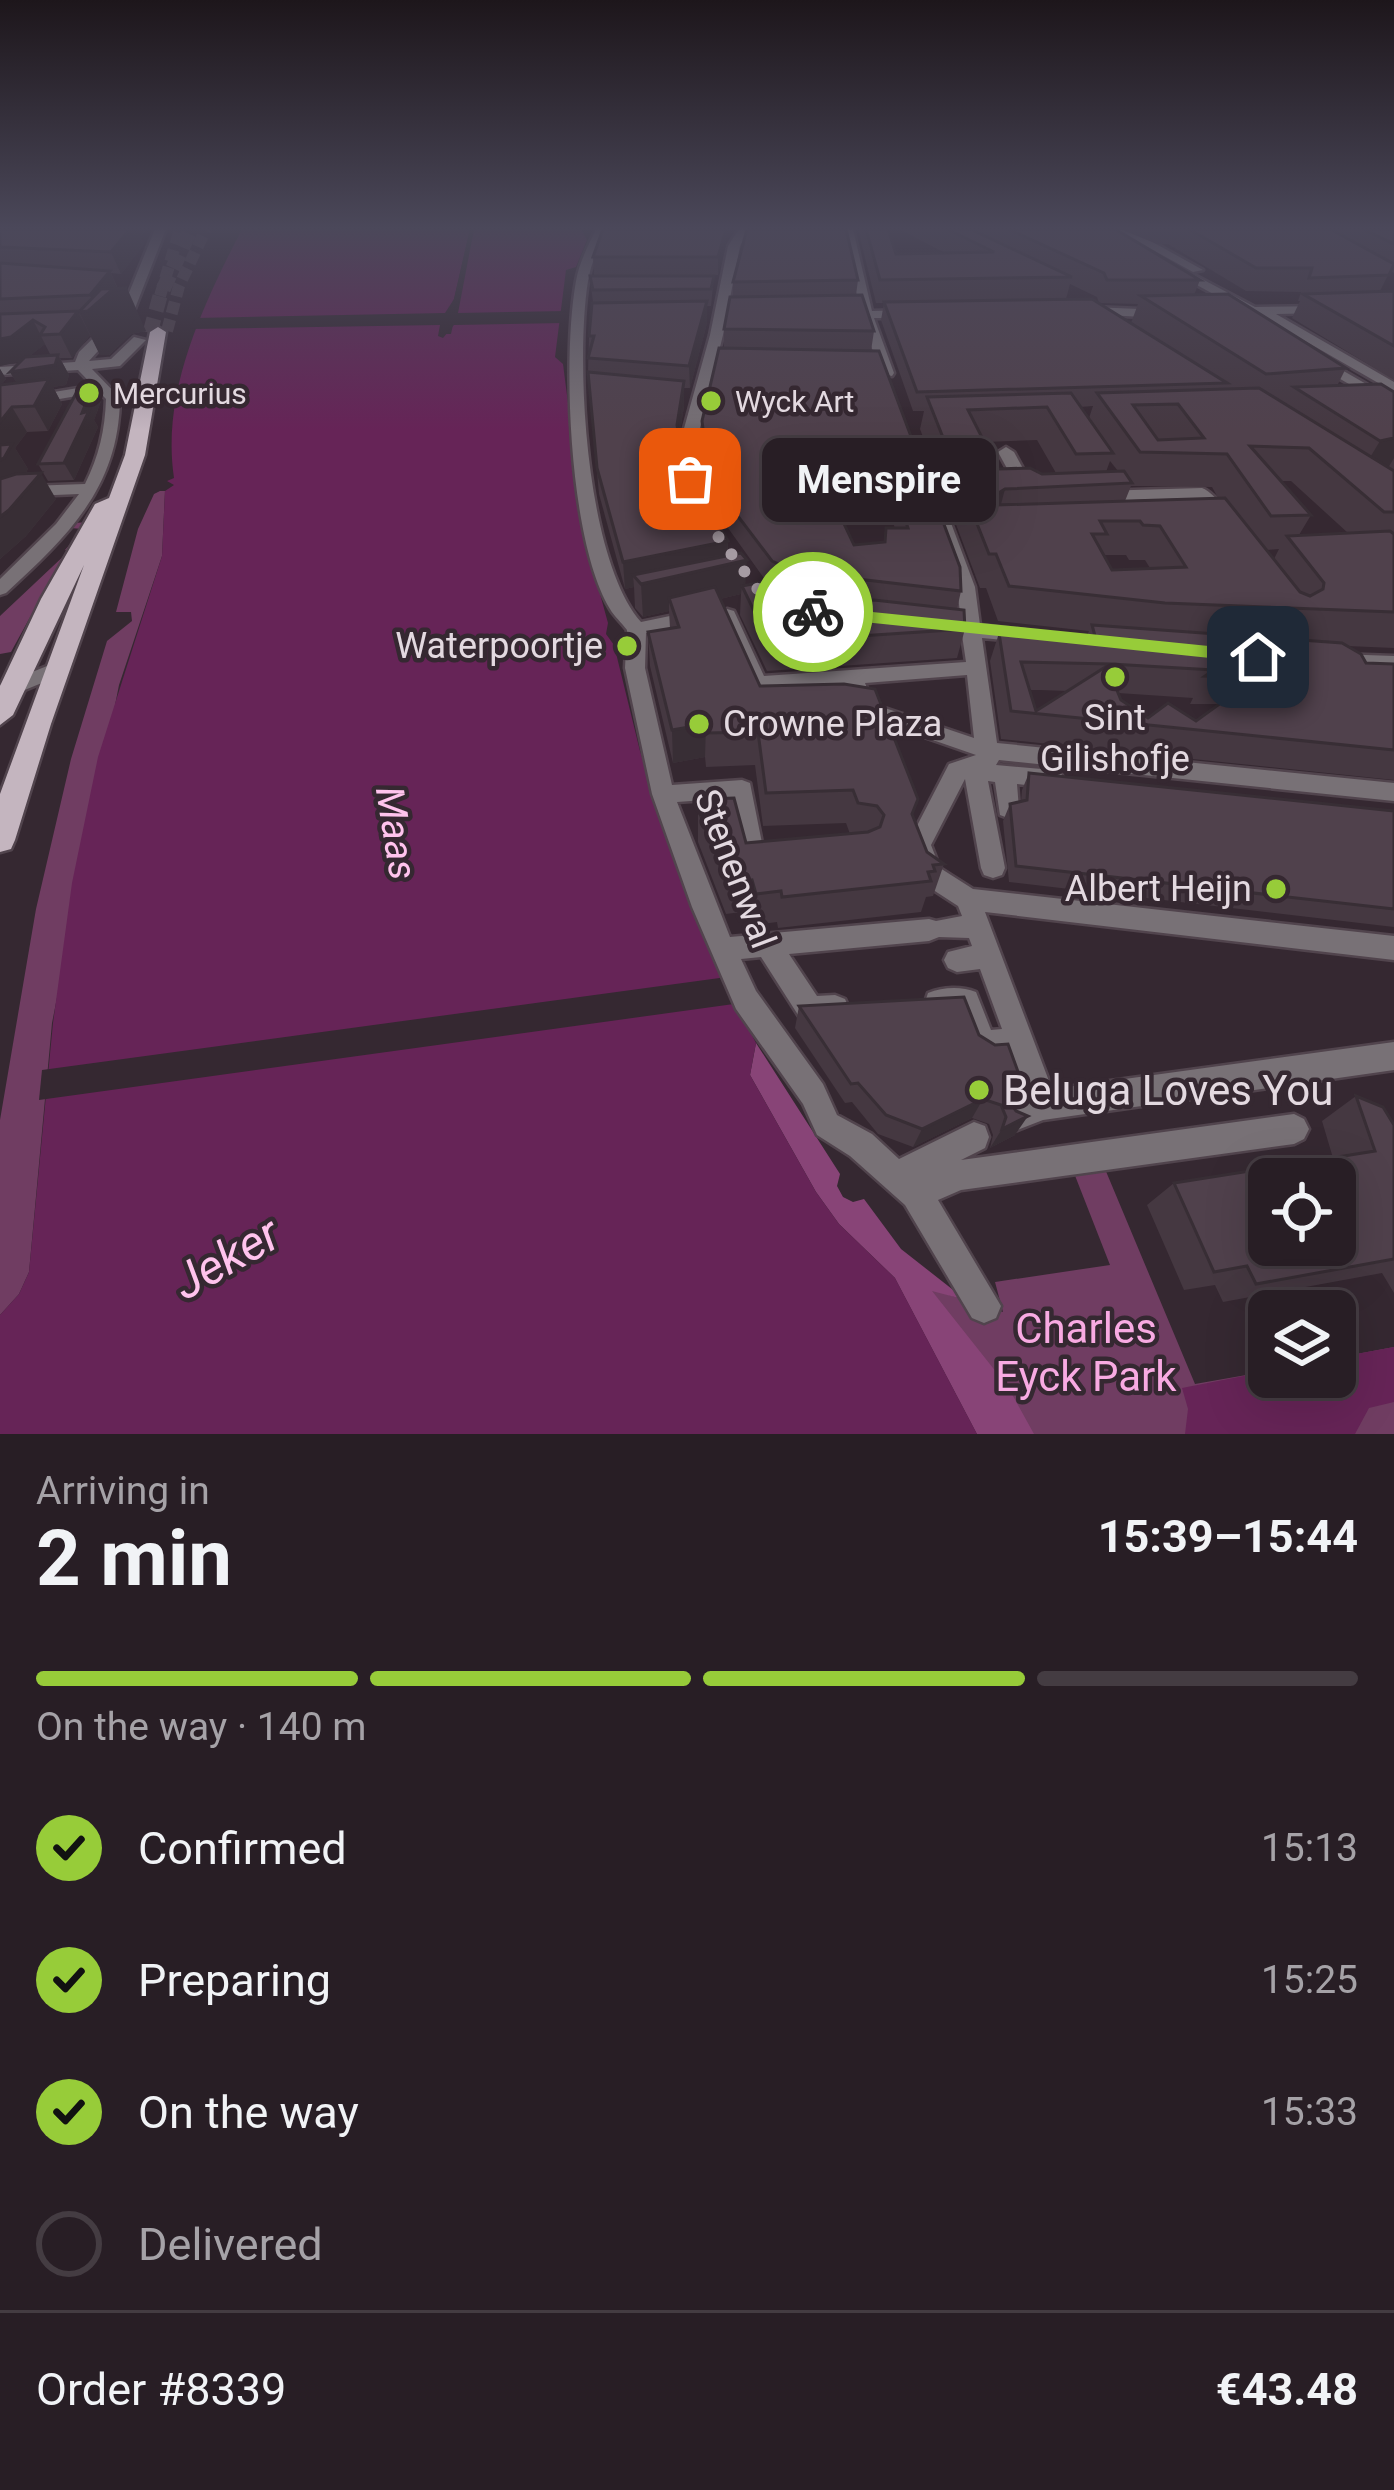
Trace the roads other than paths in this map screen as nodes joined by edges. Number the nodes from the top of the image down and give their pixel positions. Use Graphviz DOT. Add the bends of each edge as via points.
graph roads {
  1 [pos="133,296"];
  2 [pos="581,296"];
  3 [pos="723,296"];
  4 [pos="863,296"];
  5 [pos="1205,296"];
  6 [pos="1205,296"];
  7 [pos="1209,296"];
  8 [pos="1334,296"];
  9 [pos="1209,299"];
  10 [pos="1190,300"];
  11 [pos="1168,301"];
  12 [pos="1231,305"];
  13 [pos="1347,308"];
  14 [pos="1065,310"];
  15 [pos="1095,310"];
  16 [pos="1254,311"];
  17 [pos="933,313"];
  18 [pos="1179,314"];
  19 [pos="719,315"];
  20 [pos="740,315"];
  21 [pos="825,315"];
  22 [pos="867,315"];
  23 [pos="582,316"];
  24 [pos="604,316"];
  25 [pos="695,316"];
  26 [pos="116,326"];
  27 [pos="93,327"];
  28 [pos="1250,334"];
  29 [pos="149,335"];
  30 [pos="46,352"];
  31 [pos="710,364"];
  32 [pos="732,364"];
  33 [pos="863,365"];
  34 [pos="1328,365"];
  35 [pos="884,366"];
  36 [pos="34,369"];
  37 [pos="0,371"];
  38 [pos="85,371"];
  39 [pos="1309,371"];
  40 [pos="891,384"];
  41 [pos="577,387"];
  42 [pos="1394,388"];
  43 [pos="597,389"];
  44 [pos="678,396"];
  45 [pos="698,398"];
  46 [pos="0,403"];
  47 [pos="1394,406"];
  48 [pos="1394,424"];
  49 [pos="913,443"];
  50 [pos="1006,452"];
  51 [pos="42,464"];
  52 [pos="1107,476"];
  53 [pos="29,491"];
  54 [pos="1075,496"];
  55 [pos="1053,497"];
  56 [pos="0,501"];
  57 [pos="1125,503"];
  58 [pos="89,506"];
  59 [pos="706,517"];
  60 [pos="1192,524"];
  61 [pos="0,589"];
  62 [pos="634,597"];
  63 [pos="613,602"];
  64 [pos="925,624"];
  65 [pos="637,629"];
  66 [pos="972,630"];
  67 [pos="1043,638"];
  68 [pos="1319,660"];
  69 [pos="1394,662"];
  70 [pos="974,668"];
  71 [pos="57,669"];
  72 [pos="852,677"];
  73 [pos="5,690"];
  74 [pos="980,764"];
  75 [pos="1394,792"];
  76 [pos="663,794"];
  77 [pos="1008,808"];
  78 [pos="1394,815"];
  79 [pos="0,840"];
  80 [pos="796,855"];
  81 [pos="998,884"];
  82 [pos="968,899"];
  83 [pos="976,926"];
  84 [pos="768,946"];
  85 [pos="1394,948"];
  86 [pos="722,949"];
  87 [pos="989,956"];
  88 [pos="957,960"];
  89 [pos="899,1004"];
  90 [pos="854,1006"];
  91 [pos="1020,1041"];
  92 [pos="1394,1057"];
  93 [pos="1294,1129"];
  94 [pos="974,1137"];
  95 [pos="906,1185"];
  96 [pos="984,1306"];
  1 -- 26 [label="street"];
  2 -- 23 [label="street"];
  3 -- 19 [label="street"];
  4 -- 22 [label="street"];
  5 -- 9 [label="street"];
  6 -- 9 [label="street"];
  7 -- 9 [label="street"];
  8 -- 12 [label="street"];
  9 -- 10 [label="street"];
  9 -- 12 [label="street"];
  9 -- 12 [label="street"];
  11 -- 15 [label="street"];
  12 -- 16 [label="street"];
  12 -- 28 [label="street" via="1225,317"];
  12 -- 34 [label="street"];
  13 -- 16 [label="street"];
  14 -- 15 [label="street"];
  15 -- 18 [label="street"];
  16 -- 34 [label="street"];
  16 -- 42 [label="street"];
  17 -- 22 [label="street"];
  19 -- 20 [label="street"];
  19 -- 25 [label="street"];
  19 -- 31 [label="street"];
  21 -- 22 [label="street"];
  22 -- 35 [label="street"];
  23 -- 24 [label="street"];
  23 -- 41 [label="street"];
  26 -- 27 [label="street"];
  26 -- 38 [label="street" via="84,355"];
  29 -- 38 [label="street" via="115,363"];
  29 -- 58 [label="main road" via="125,456"];
  29 -- 71 [label="main road" via="136,455"];
  30 -- 36 [label="street"];
  31 -- 32 [label="street"];
  31 -- 45 [label="street"];
  33 -- 35 [label="street"];
  34 -- 47 [label="street"];
  35 -- 40 [label="street"];
  36 -- 37 [label="street"];
  36 -- 38 [label="street"];
  36 -- 46 [label="street"];
  38 -- 46 [label="street" via="75,398"];
  38 -- 58 [label="street" via="114,405"];
  39 -- 48 [label="street"];
  41 -- 43 [label="street"];
  41 -- 63 [label="street" via="591,515"];
  44 -- 45 [label="street"];
  45 -- 59 [label="street" via="690,479"];
  49 -- 66 [label="street" via="956,532"];
  50 -- 55 [label="street" via="1031,498"];
  51 -- 53 [label="street"];
  52 -- 57 [label="street"];
  53 -- 56 [label="street"];
  53 -- 58 [label="street"];
  54 -- 57 [label="street"];
  57 -- 60 [label="street" via="1202,493 1225,522 1221,529"];
  58 -- 61 [label="street"];
  58 -- 73 [label="main road"];
  62 -- 63 [label="street"];
  63 -- 65 [label="street"];
  64 -- 66 [label="street"];
  65 -- 72 [label="street" via="735,608 757,684"];
  65 -- 76 [label="street, Stenenwal" via="635,668"];
  66 -- 67 [label="street"];
  66 -- 70 [label="street"];
  68 -- 69 [label="street"];
  70 -- 72 [label="street"];
  70 -- 74 [label="street"];
  71 -- 73 [label="street"];
  71 -- 79 [label="main road"];
  72 -- 74 [label="street" via="865,709"];
  74 -- 75 [label="street"];
  74 -- 77 [label="street"];
  74 -- 78 [label="street"];
  74 -- 81 [label="street"];
  74 -- 82 [label="street" via="917,845 930,875"];
  76 -- 80 [label="street" via="742,789 752,860"];
  76 -- 86 [label="street, Stenenwal"];
  81 -- 82 [label="street"];
  81 -- 85 [label="street"];
  82 -- 83 [label="street"];
  83 -- 84 [label="street"];
  83 -- 87 [label="street"];
  84 -- 86 [label="street"];
  84 -- 90 [label="street" via="810,1009"];
  86 -- 95 [label="street, Stenenwal" via="827,1125 862,1144"];
  87 -- 88 [label="street"];
  87 -- 91 [label="street"];
  89 -- 91 [label="street" via="966,1000 982,1044"];
  91 -- 92 [label="street" via="1029,1110"];
  93 -- 95 [label="street"];
  94 -- 95 [label="street"];
  95 -- 96 [label="street, Stenenwal"];
}
